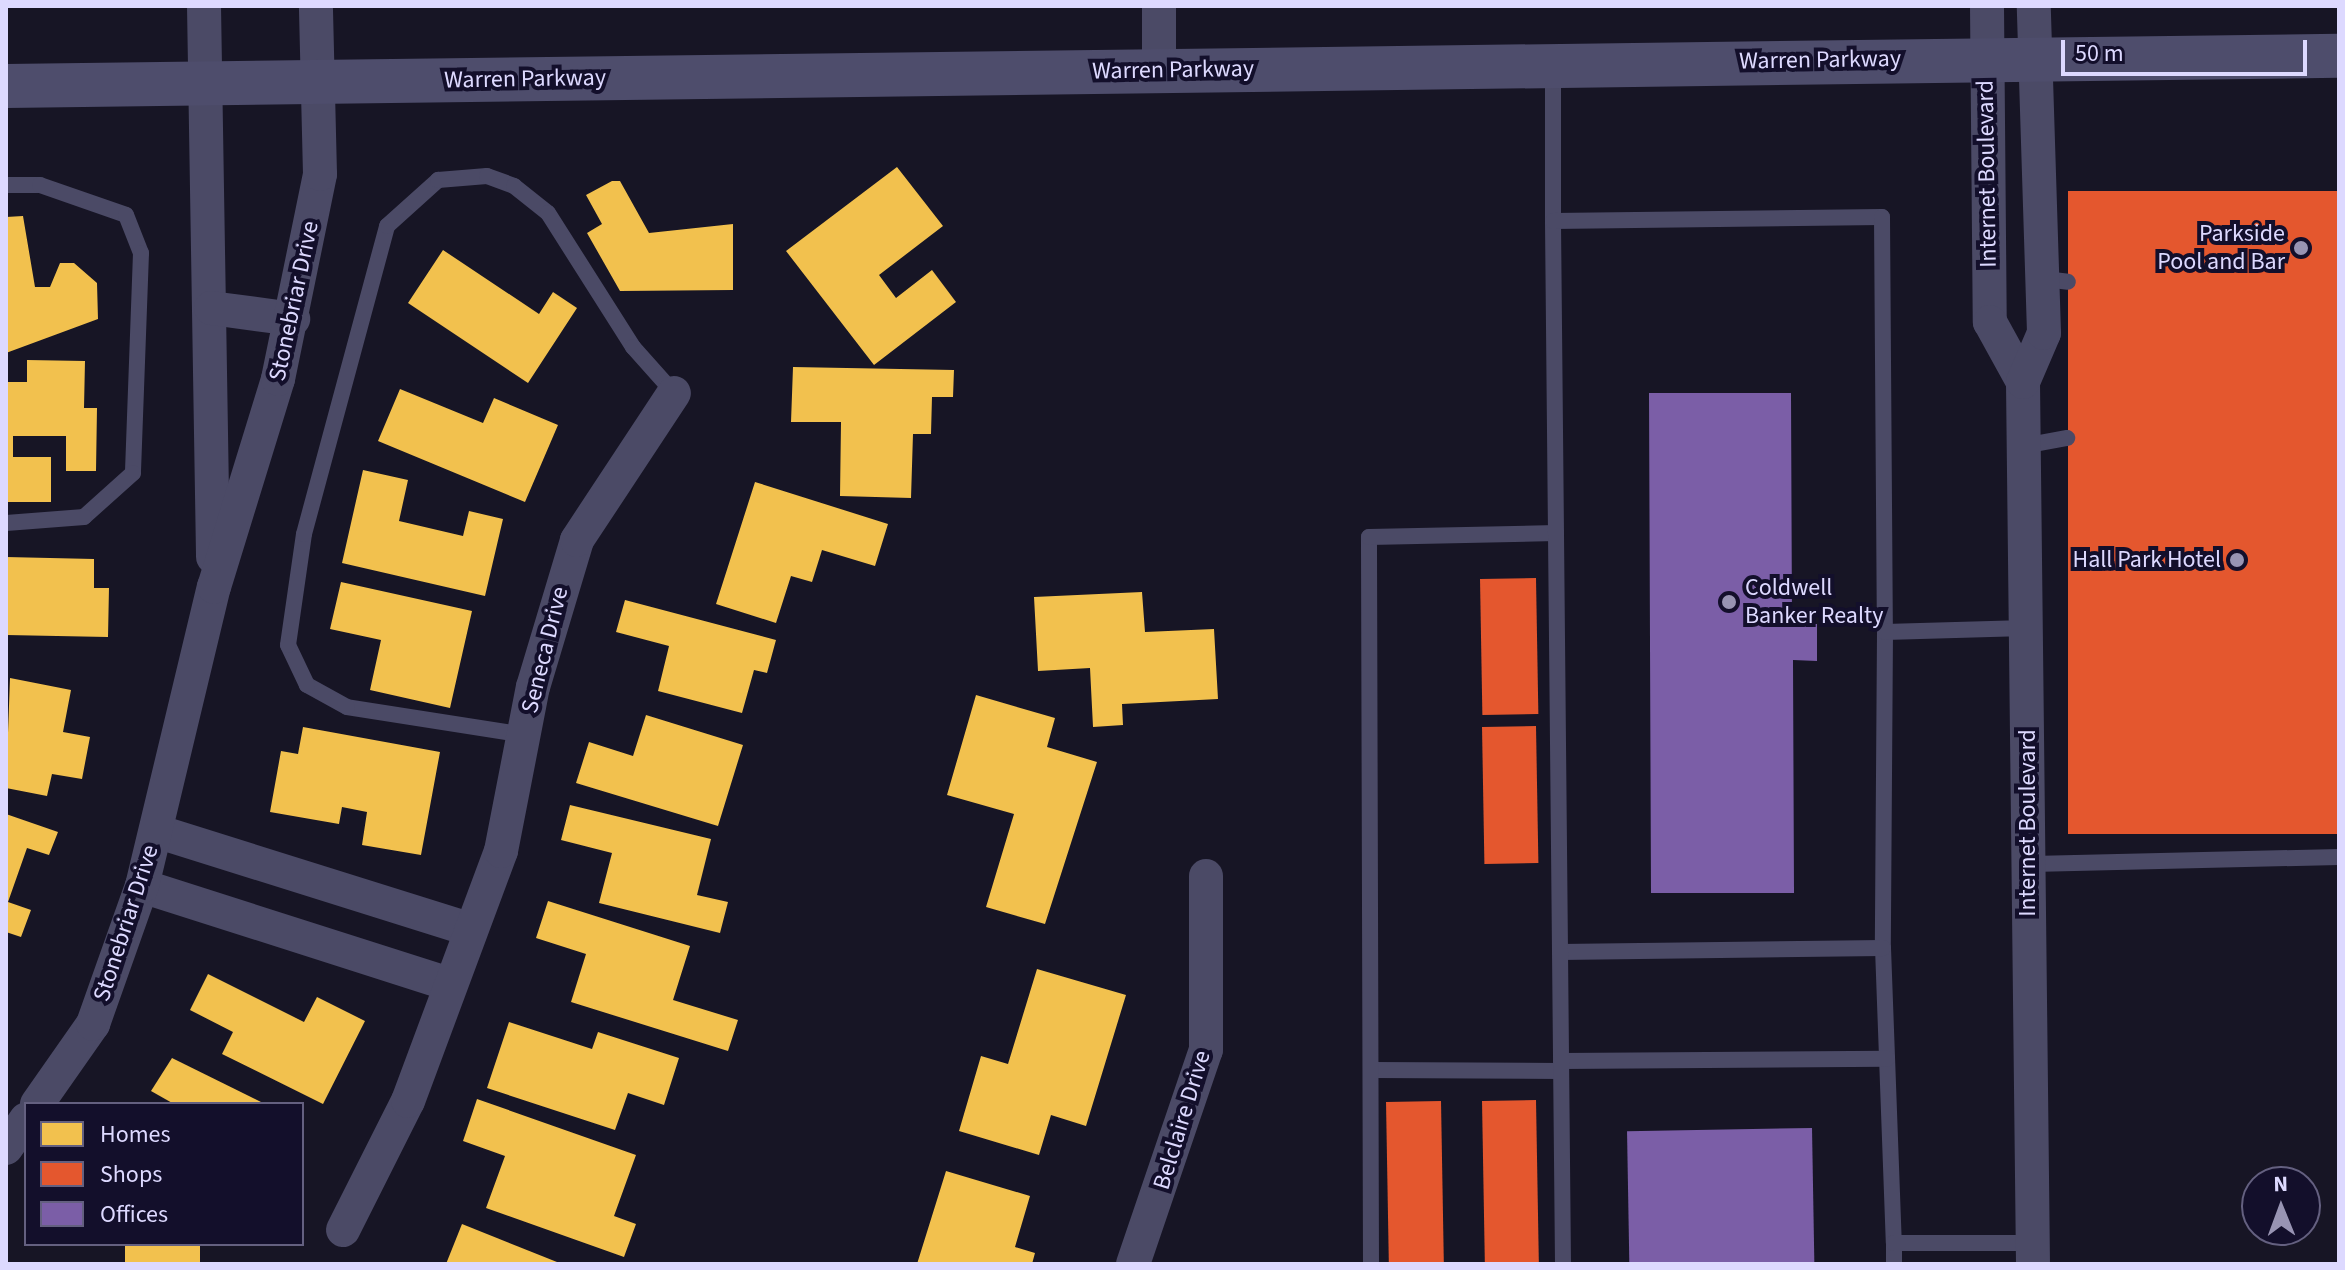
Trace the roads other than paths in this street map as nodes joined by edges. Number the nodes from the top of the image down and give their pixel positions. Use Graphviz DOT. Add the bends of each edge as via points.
graph roads {
  1 [pos="204,6"];
  2 [pos="316,6"];
  3 [pos="1159,6"];
  4 [pos="1987,6"];
  5 [pos="2034,6"];
  6 [pos="2339,56"];
  7 [pos="1984,57"];
  8 [pos="2033,57"];
  9 [pos="1553,64"];
  10 [pos="1159,71"];
  11 [pos="318,82"];
  12 [pos="207,83"];
  13 [pos="6,86"];
  14 [pos="6,185"];
  15 [pos="1553,221"];
  16 [pos="211,308"];
  17 [pos="293,319"];
  18 [pos="2023,382"];
  19 [pos="674,393"];
  20 [pos="2067,438"];
  21 [pos="2023,446"];
  22 [pos="6,523"];
  23 [pos="1556,533"];
  24 [pos="214,587"];
  25 [pos="2026,628"];
  26 [pos="1885,632"];
  27 [pos="525,735"];
  28 [pos="156,831"];
  29 [pos="2339,857"];
  30 [pos="2029,864"];
  31 [pos="1206,876"];
  32 [pos="142,886"];
  33 [pos="471,930"];
  34 [pos="1883,948"];
  35 [pos="1560,952"];
  36 [pos="450,984"];
  37 [pos="1887,1059"];
  38 [pos="1561,1066"];
  39 [pos="1372,1070"];
  40 [pos="38,1102"];
  41 [pos="24,1122"];
  42 [pos="6,1148"];
  43 [pos="343,1230"];
  44 [pos="1894,1243"];
  45 [pos="2033,1253"];
  46 [pos="1133,1264"];
  47 [pos="1371,1264"];
  48 [pos="1563,1264"];
  49 [pos="1894,1264"];
  1 -- 12 [label="street, Stonebriar Drive"];
  2 -- 11 [label="street, Stonebriar Drive"];
  3 -- 10 [label="street"];
  4 -- 7 [label="street, Internet Boulevard"];
  5 -- 8 [label="street, Internet Boulevard"];
  6 -- 8 [label="main road, Warren Parkway"];
  7 -- 8 [label="main road, Warren Parkway"];
  7 -- 9 [label="main road, Warren Parkway"];
  7 -- 18 [label="street, Internet Boulevard" via="1990,322"];
  8 -- 18 [label="street, Internet Boulevard" via="2056,280 2044,333"];
  9 -- 10 [label="main road, Warren Parkway"];
  9 -- 15 [label="lane"];
  10 -- 11 [label="main road, Warren Parkway"];
  11 -- 12 [label="main road, Warren Parkway"];
  11 -- 17 [label="street, Stonebriar Drive" via="320,174"];
  12 -- 13 [label="main road, Warren Parkway"];
  12 -- 16 [label="street, Stonebriar Drive"];
  14 -- 22 [label="lane" via="40,185 126,215 141,253 133,473 84,517"];
  15 -- 23 [label="lane"];
  15 -- 26 [label="lane" via="1882,217"];
  16 -- 17 [label="street"];
  16 -- 24 [label="street, Stonebriar Drive"];
  17 -- 24 [label="street, Stonebriar Drive"];
  18 -- 21 [label="street, Internet Boulevard"];
  19 -- 27 [label="street, Seneca Drive" via="577,540"];
  19 -- 27 [label="lane" via="633,347 548,213 514,186 487,176 438,180 387,226 308,519 288,645 307,685 347,707"];
  20 -- 21 [label="lane"];
  21 -- 25 [label="street, Internet Boulevard"];
  23 -- 35 [label="lane"];
  23 -- 39 [label="lane" via="1369,537"];
  24 -- 28 [label="street, Stonebriar Drive"];
  25 -- 26 [label="lane"];
  25 -- 30 [label="street, Internet Boulevard"];
  26 -- 34 [label="lane"];
  27 -- 33 [label="street, Seneca Drive" via="501,851"];
  28 -- 32 [label="street, Stonebriar Drive"];
  28 -- 33 [label="street"];
  29 -- 30 [label="lane"];
  30 -- 45 [label="street, Internet Boulevard"];
  31 -- 46 [label="street, Belclaire Drive" via="1206,1050"];
  32 -- 36 [label="street"];
  32 -- 40 [label="street, Stonebriar Drive" via="93,1024"];
  33 -- 36 [label="street, Seneca Drive"];
  34 -- 35 [label="lane"];
  34 -- 37 [label="lane"];
  35 -- 38 [label="lane"];
  36 -- 43 [label="street, Seneca Drive" via="408,1101"];
  37 -- 38 [label="lane"];
  37 -- 44 [label="lane"];
  38 -- 39 [label="lane"];
  38 -- 48 [label="lane"];
  39 -- 47 [label="lane"];
  41 -- 42 [label="street"];
  44 -- 45 [label="lane"];
  44 -- 49 [label="lane"];
}
